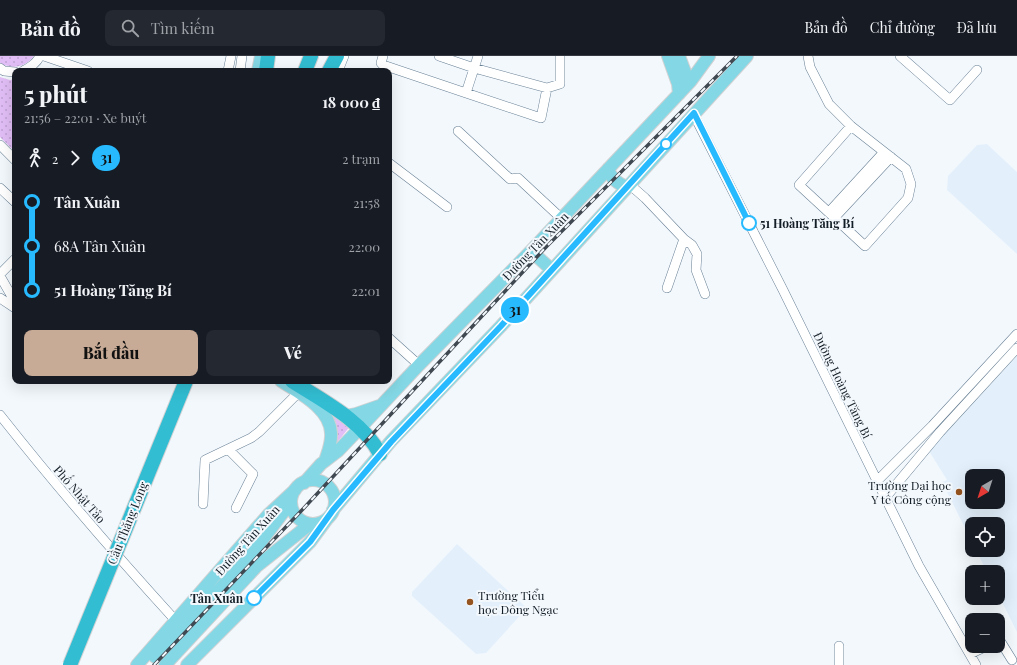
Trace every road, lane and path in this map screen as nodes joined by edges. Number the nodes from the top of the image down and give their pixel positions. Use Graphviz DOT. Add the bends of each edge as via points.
graph roads {
  1 [pos="40,56"];
  2 [pos="44,56"];
  3 [pos="231,56"];
  4 [pos="242,56"];
  5 [pos="261,56"];
  6 [pos="268,56"];
  7 [pos="305,56"];
  8 [pos="311,56"];
  9 [pos="330,56"];
  10 [pos="337,56"];
  11 [pos="344,56"];
  12 [pos="383,56"];
  13 [pos="439,56"];
  14 [pos="478,56"];
  15 [pos="560,56"];
  16 [pos="668,56"];
  17 [pos="679,56"];
  18 [pos="709,56"];
  19 [pos="747,56"];
  20 [pos="808,56"];
  21 [pos="900,56"];
  22 [pos="0,68"];
  23 [pos="29,68"];
  24 [pos="79,68"];
  25 [pos="229,68"];
  26 [pos="240,68"];
  27 [pos="259,68"];
  28 [pos="266,68"];
  29 [pos="300,68"];
  30 [pos="306,68"];
  31 [pos="325,68"];
  32 [pos="331,68"];
  33 [pos="339,68"];
  34 [pos="392,68"];
  35 [pos="392,68"];
  36 [pos="474,68"];
  37 [pos="978,70"];
  38 [pos="12,72"];
  39 [pos="689,83"];
  40 [pos="547,88"];
  41 [pos="466,93"];
  42 [pos="679,94"];
  43 [pos="694,113"];
  44 [pos="851,126"];
  45 [pos="458,131"];
  46 [pos="0,145"];
  47 [pos="888,155"];
  48 [pos="12,157"];
  49 [pos="392,165"];
  50 [pos="608,169"];
  51 [pos="628,186"];
  52 [pos="0,188"];
  53 [pos="12,199"];
  54 [pos="447,208"];
  55 [pos="832,215"];
  56 [pos="562,218"];
  57 [pos="684,239"];
  58 [pos="531,251"];
  59 [pos="12,262"];
  60 [pos="552,270"];
  61 [pos="0,275"];
  62 [pos="667,288"];
  63 [pos="705,294"];
  64 [pos="12,297"];
  65 [pos="0,298"];
  66 [pos="12,306"];
  67 [pos="1017,334"];
  68 [pos="392,341"];
  69 [pos="1017,348"];
  70 [pos="419,365"];
  71 [pos="185,384"];
  72 [pos="295,387"];
  73 [pos="382,405"];
  74 [pos="0,415"];
  75 [pos="346,416"];
  76 [pos="360,428"];
  77 [pos="228,449"];
  78 [pos="380,454"];
  79 [pos="325,461"];
  80 [pos="877,481"];
  81 [pos="297,491"];
  82 [pos="885,498"];
  83 [pos="203,504"];
  84 [pos="236,508"];
  85 [pos="330,515"];
  86 [pos="310,524"];
  87 [pos="110,548"];
  88 [pos="176,621"];
  89 [pos="839,646"];
  90 [pos="1005,649"];
  91 [pos="970,654"];
  92 [pos="1012,660"];
  93 [pos="193,663"];
  94 [pos="63,665"];
  95 [pos="70,665"];
  96 [pos="137,665"];
  97 [pos="147,665"];
  98 [pos="165,665"];
  99 [pos="839,665"];
  100 [pos="976,665"];
  1 -- 23 [label="street"];
  2 -- 24 [label="street"];
  3 -- 25 [label="street"];
  4 -- 26 [label="street"];
  5 -- 27 [label="main road"];
  6 -- 28 [label="highway"];
  7 -- 29 [label="highway"];
  8 -- 30 [label="highway"];
  9 -- 31 [label="highway"];
  10 -- 32 [label="highway"];
  11 -- 33 [label="street"];
  12 -- 35 [label="street" via="380,63"];
  13 -- 36 [label="street"];
  14 -- 36 [label="street"];
  15 -- 40 [label="street" via="560,84"];
  16 -- 42 [label="main road"];
  17 -- 39 [label="main road"];
  18 -- 39 [label="main road, Đường Tân Xuân"];
  19 -- 43 [label="main road"];
  20 -- 44 [label="street" via="810,67 829,104"];
  21 -- 37 [label="street" via="950,100"];
  22 -- 38 [label="street"];
  34 -- 41 [label="street"];
  36 -- 40 [label="street"];
  36 -- 41 [label="street"];
  39 -- 42 [label="main road, Đường Tân Xuân"];
  40 -- 41 [label="street" via="541,118"];
  42 -- 50 [label="main road, Đường Tân Xuân"];
  43 -- 51 [label="main road"];
  43 -- 80 [label="street, Đường Hoàng Tăng Bí"];
  44 -- 47 [label="street"];
  44 -- 55 [label="street" via="800,185"];
  45 -- 56 [label="street" via="510,179 518,178"];
  46 -- 48 [label="street"];
  47 -- 55 [label="street"];
  47 -- 55 [label="street" via="906,169 911,184 908,198 865,246"];
  49 -- 54 [label="street"];
  50 -- 51 [label="main road" via="616,181"];
  50 -- 56 [label="main road, Đường Tân Xuân"];
  51 -- 57 [label="street" via="649,202"];
  51 -- 60 [label="main road"];
  52 -- 53 [label="street"];
  56 -- 58 [label="main road, Đường Tân Xuân"];
  57 -- 62 [label="street"];
  57 -- 63 [label="street" via="692,245 697,254 696,270"];
  58 -- 60 [label="main road"];
  58 -- 70 [label="main road, Đường Tân Xuân"];
  59 -- 61 [label="street"];
  60 -- 78 [label="main road"];
  61 -- 64 [label="street"];
  65 -- 66 [label="street"];
  67 -- 80 [label="street"];
  68 -- 70 [label="street"];
  69 -- 82 [label="street" via="940,432"];
  70 -- 73 [label="main road, Đường Tân Xuân"];
  71 -- 95 [label="highway, Cầu Thăng Long, bridge"];
  72 -- 75 [label="highway"];
  72 -- 77 [label="street" via="262,429"];
  72 -- 79 [label="main road" via="325,415 330,425 331,438"];
  73 -- 75 [label="main road"];
  73 -- 76 [label="main road, Đường Tân Xuân"];
  74 -- 87 [label="street, Phố Nhật Tảo" via="46,474"];
  75 -- 76 [label="highway"];
  76 -- 78 [label="highway" via="372,440"];
  76 -- 79 [label="main road, Đường Tân Xuân"];
  77 -- 83 [label="street" via="205,460"];
  77 -- 84 [label="street" via="253,474"];
  78 -- 85 [label="main road"];
  79 -- 81 [label="main road, Đường Tân Xuân"];
  80 -- 82 [label="street, Đường Hoàng Tăng Bí"];
  81 -- 85 [label="main road" via="315,481 330,489 334,499"];
  81 -- 86 [label="main road" via="294,512"];
  81 -- 88 [label="main road, Đường Tân Xuân" via="263,520"];
  81 -- 97 [label="main road" via="248,559"];
  82 -- 91 [label="street, Đường Hoàng Tăng Bí" via="918,566"];
  85 -- 86 [label="main road" via="319,523"];
  85 -- 93 [label="main road" via="310,542"];
  86 -- 98 [label="main road" via="257,566"];
  87 -- 88 [label="street, Phố Nhật Tảo"];
  87 -- 94 [label="street"];
  88 -- 96 [label="main road, Đường Tân Xuân"];
  89 -- 99 [label="street"];
  90 -- 92 [label="street"];
  91 -- 100 [label="street, Đường Hoàng Tăng Bí"];
}
